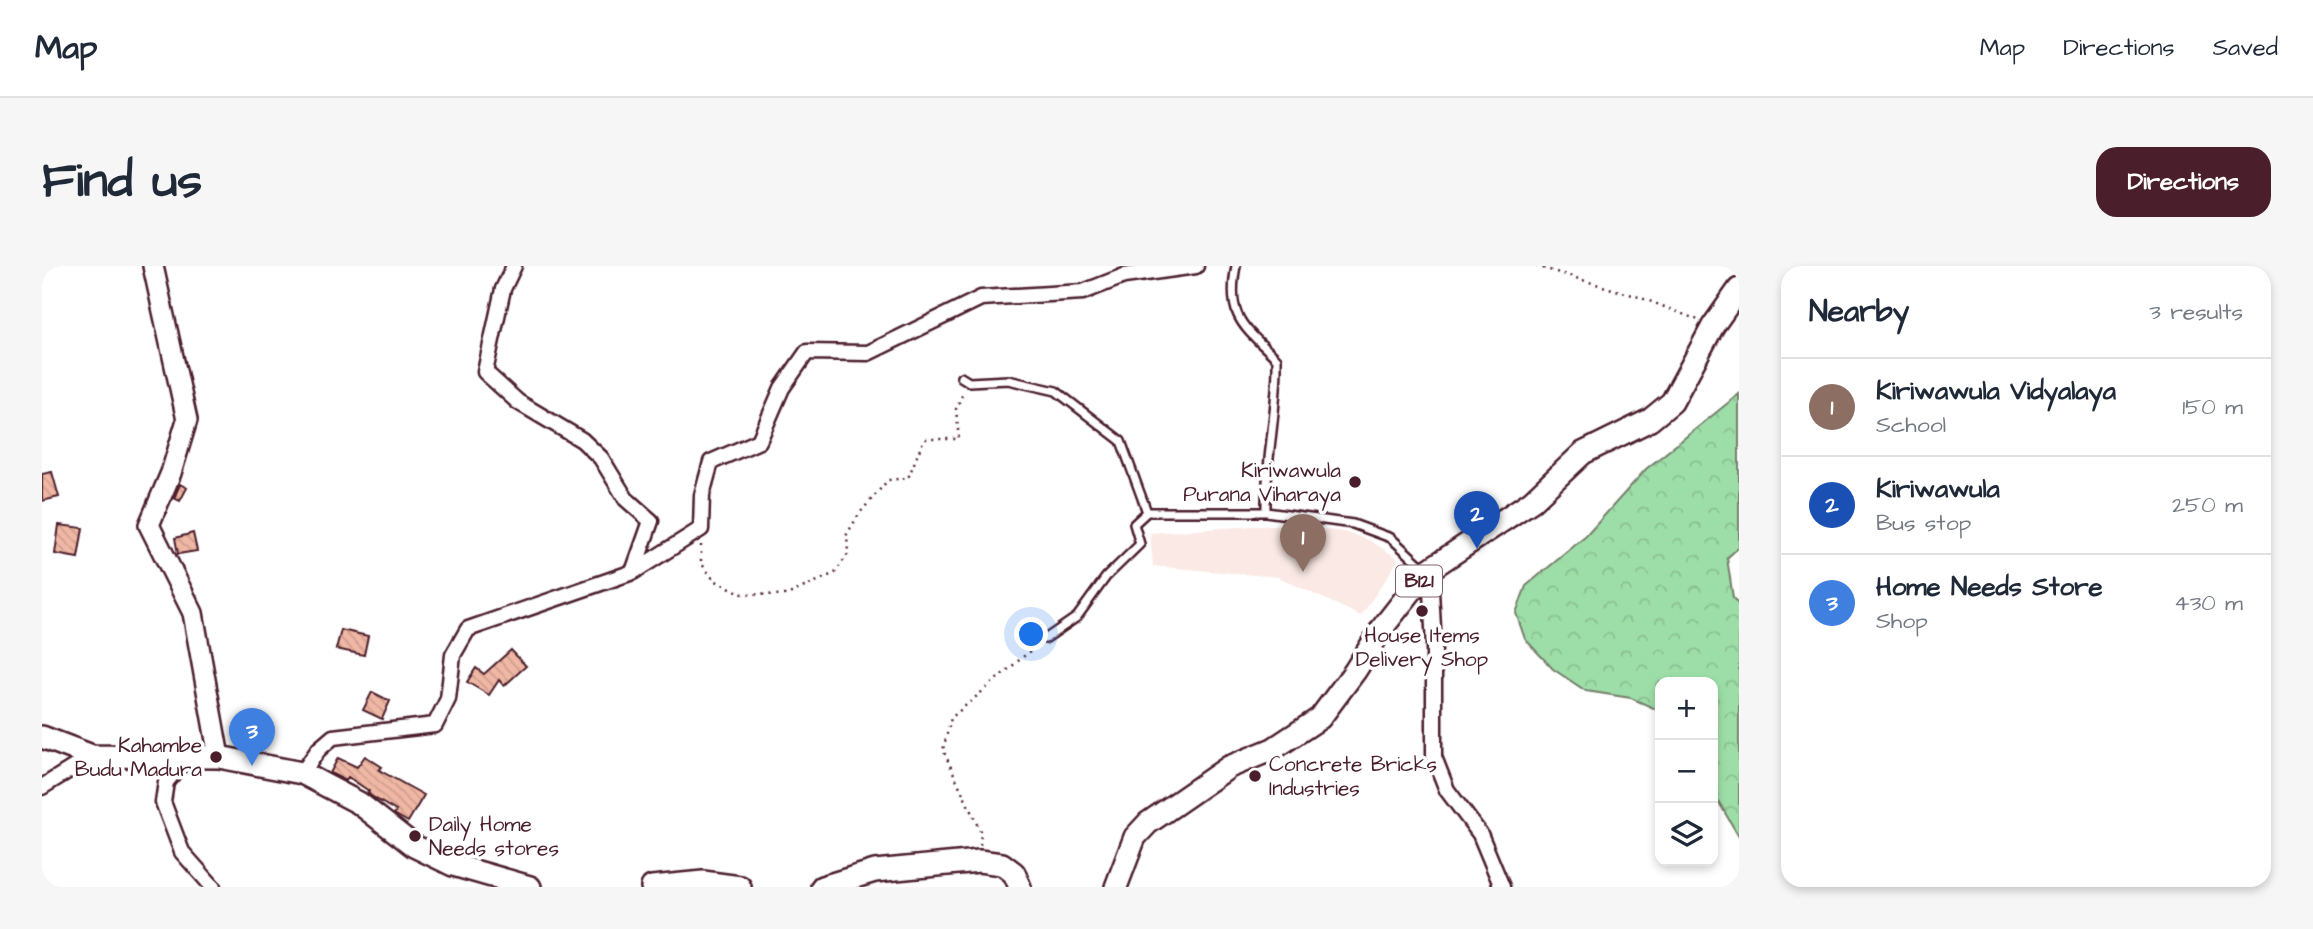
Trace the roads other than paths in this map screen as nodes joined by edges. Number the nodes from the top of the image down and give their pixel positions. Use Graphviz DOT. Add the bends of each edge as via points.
graph roads {
  1 [pos="153,266"];
  2 [pos="514,266"];
  3 [pos="1196,266"];
  4 [pos="1236,266"];
  5 [pos="1739,289"];
  6 [pos="961,377"];
  7 [pos="1147,512"];
  8 [pos="1266,512"];
  9 [pos="1427,571"];
  10 [pos="633,572"];
  11 [pos="1045,639"];
  12 [pos="42,737"];
  13 [pos="92,756"];
  14 [pos="188,756"];
  15 [pos="219,757"];
  16 [pos="302,773"];
  17 [pos="42,788"];
  18 [pos="213,887"];
  19 [pos="530,887"];
  20 [pos="652,887"];
  21 [pos="740,887"];
  22 [pos="822,887"];
  23 [pos="1020,887"];
  24 [pos="1116,887"];
  25 [pos="1502,887"];
  1 -- 15 [label="street" via="187,420 149,524 193,613"];
  2 -- 10 [label="street" via="503,289 485,372 517,402 582,440 601,458 626,499 651,521"];
  3 -- 10 [label="street" via="1124,276 1083,292 981,298 868,353 807,352 782,388 759,441 711,463 702,495 701,529"];
  4 -- 8 [label="lane" via="1231,288 1236,313 1241,324 1277,359"];
  5 -- 9 [label="main road, B121" via="1672,402 1650,420 1583,453 1532,500"];
  6 -- 7 [label="lane" via="969,382 1008,380 1056,391 1121,441"];
  7 -- 8 [label="lane"];
  7 -- 11 [label="lane" via="1134,524 1140,544 1106,577 1077,617"];
  8 -- 9 [label="lane" via="1353,524 1391,538"];
  9 -- 24 [label="main road, B121" via="1320,718 1273,749 1229,767 1148,823 1135,837"];
  9 -- 25 [label="street" via="1434,646 1434,757 1447,790 1480,834"];
  10 -- 16 [label="street" via="468,629 453,655 449,699 436,725 333,737"];
  12 -- 13 [label="main road"];
  13 -- 14 [label="main road"];
  13 -- 17 [label="street"];
  14 -- 15 [label="main road"];
  14 -- 18 [label="street" via="166,782 163,802 182,852"];
  15 -- 16 [label="main road"];
  16 -- 19 [label="main road" via="359,803 414,846 453,865"];
  20 -- 21 [label="main road" via="703,882"];
  22 -- 23 [label="main road" via="875,871 979,861 1002,864 1014,873"];
}
